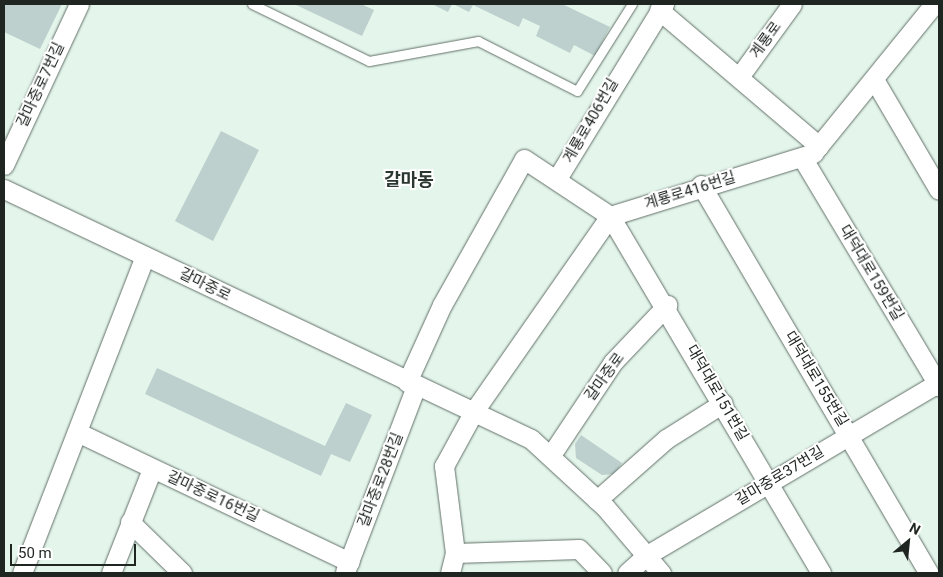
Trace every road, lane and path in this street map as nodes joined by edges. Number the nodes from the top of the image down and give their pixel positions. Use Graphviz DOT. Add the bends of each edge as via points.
graph roads {
  1 [pos="79,4"];
  2 [pos="252,4"];
  3 [pos="632,4"];
  4 [pos="792,4"];
  5 [pos="934,4"];
  6 [pos="661,7"];
  7 [pos="739,77"];
  8 [pos="875,81"];
  9 [pos="819,146"];
  10 [pos="803,159"];
  11 [pos="4,165"];
  12 [pos="558,177"];
  13 [pos="701,185"];
  14 [pos="4,189"];
  15 [pos="939,190"];
  16 [pos="610,216"];
  17 [pos="145,256"];
  18 [pos="667,306"];
  19 [pos="411,384"];
  20 [pos="939,384"];
  21 [pos="723,403"];
  22 [pos="474,411"];
  23 [pos="77,432"];
  24 [pos="849,435"];
  25 [pos="551,455"];
  26 [pos="152,469"];
  27 [pos="769,483"];
  28 [pos="597,500"];
  29 [pos="130,522"];
  30 [pos="455,553"];
  31 [pos="647,555"];
  32 [pos="347,568"];
  33 [pos="22,573"];
  34 [pos="111,573"];
  35 [pos="182,573"];
  36 [pos="450,573"];
  37 [pos="602,573"];
  38 [pos="628,573"];
  39 [pos="661,573"];
  40 [pos="821,573"];
  41 [pos="929,573"];
  1 -- 11 [label="street, 갈마중로7번길"];
  2 -- 3 [label="lane" via="369,61 478,41 577,90"];
  4 -- 7 [label="street, 계룡로"];
  5 -- 8 [label="street, 계룡로416번길"];
  6 -- 7 [label="street, 계룡로406번길"];
  6 -- 12 [label="street, 계룡로406번길"];
  7 -- 9 [label="street, 계룡로406번길"];
  8 -- 9 [label="street, 계룡로416번길"];
  8 -- 15 [label="street"];
  9 -- 10 [label="street, 계룡로416번길"];
  10 -- 13 [label="street, 계룡로416번길"];
  10 -- 20 [label="street, 대덕대로159번길"];
  12 -- 16 [label="street, 계룡로406번길"];
  12 -- 19 [label="street" via="524,159 442,305"];
  13 -- 16 [label="street, 계룡로416번길"];
  13 -- 24 [label="street, 대덕대로155번길"];
  14 -- 17 [label="street, 갈마중로"];
  16 -- 18 [label="street, 대덕대로151번길"];
  16 -- 22 [label="street"];
  17 -- 19 [label="street, 갈마중로"];
  17 -- 23 [label="street"];
  18 -- 21 [label="street, 대덕대로151번길"];
  18 -- 25 [label="street, 갈마중로" via="613,362"];
  19 -- 22 [label="street, 갈마중로"];
  19 -- 32 [label="street, 갈마중로28번길"];
  20 -- 24 [label="street, 갈마중로37번길"];
  21 -- 27 [label="street, 대덕대로151번길"];
  21 -- 28 [label="street" via="666,439"];
  22 -- 25 [label="street, 갈마중로" via="531,439"];
  22 -- 30 [label="street" via="444,466"];
  23 -- 26 [label="street, 갈마중로16번길"];
  23 -- 33 [label="street"];
  24 -- 27 [label="street, 갈마중로37번길"];
  24 -- 41 [label="street, 대덕대로155번길"];
  25 -- 28 [label="street, 갈마중로"];
  26 -- 29 [label="street"];
  26 -- 32 [label="street, 갈마중로16번길"];
  27 -- 31 [label="street, 갈마중로37번길"];
  27 -- 40 [label="street, 대덕대로151번길"];
  28 -- 31 [label="street, 갈마중로"];
  29 -- 34 [label="street"];
  29 -- 35 [label="street"];
  30 -- 36 [label="street"];
  30 -- 37 [label="street" via="578,549"];
  31 -- 38 [label="street, 갈마중로37번길"];
  31 -- 39 [label="street, 갈마중로"];
}
